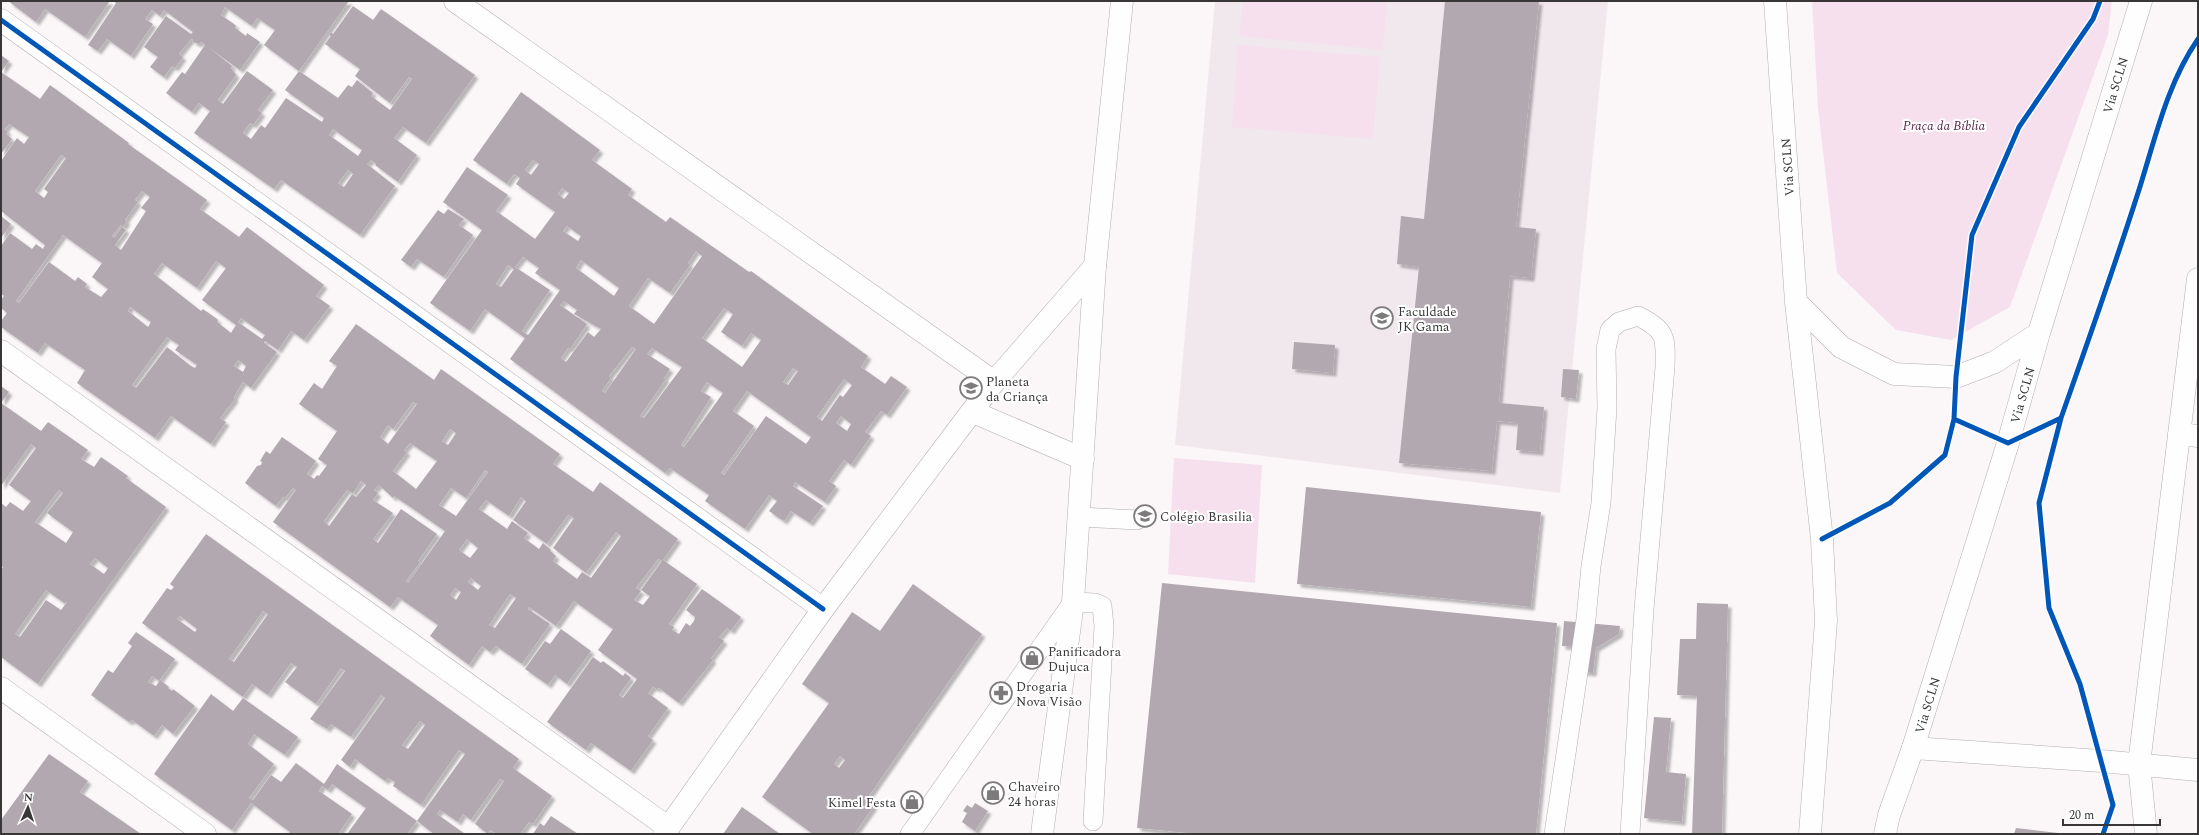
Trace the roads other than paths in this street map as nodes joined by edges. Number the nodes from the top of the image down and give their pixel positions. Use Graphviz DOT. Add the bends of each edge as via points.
graph roads {
  1 [pos="454,1"];
  2 [pos="1122,1"];
  3 [pos="1775,1"];
  4 [pos="2141,1"];
  5 [pos="1,20"];
  6 [pos="1096,266"];
  7 [pos="2198,279"];
  8 [pos="1796,302"];
  9 [pos="2039,333"];
  10 [pos="1,351"];
  11 [pos="994,382"];
  12 [pos="973,412"];
  13 [pos="2188,435"];
  14 [pos="1083,459"];
  15 [pos="1080,517"];
  16 [pos="1137,520"];
  17 [pos="1073,602"];
  18 [pos="823,609"];
  19 [pos="1,688"];
  20 [pos="1914,748"];
  21 [pos="2139,764"];
  22 [pos="2198,770"];
  23 [pos="1093,821"];
  24 [pos="667,831"];
  25 [pos="205,834"];
  26 [pos="910,834"];
  27 [pos="1042,834"];
  28 [pos="1554,834"];
  29 [pos="1630,834"];
  30 [pos="1810,834"];
  31 [pos="1885,834"];
  32 [pos="2146,834"];
  1 -- 11 [label="street"];
  2 -- 6 [label="street"];
  3 -- 8 [label="street, Via SCLN"];
  4 -- 9 [label="street, Via SCLN"];
  5 -- 18 [label="street"];
  6 -- 11 [label="street"];
  6 -- 14 [label="street"];
  7 -- 13 [label="street"];
  8 -- 9 [label="street" via="1841,347 1894,374 1956,377 1995,362"];
  8 -- 30 [label="street, Via SCLN" via="1822,539 1826,622"];
  9 -- 20 [label="street, Via SCLN" via="2006,451"];
  10 -- 24 [label="street"];
  11 -- 12 [label="street"];
  12 -- 14 [label="street"];
  12 -- 18 [label="street"];
  13 -- 21 [label="street"];
  14 -- 15 [label="street"];
  15 -- 16 [label="lane"];
  15 -- 17 [label="street"];
  17 -- 23 [label="lane" via="1096,603 1102,606 1104,626"];
  17 -- 26 [label="lane"];
  17 -- 27 [label="street"];
  18 -- 24 [label="street"];
  19 -- 25 [label="street"];
  20 -- 21 [label="street"];
  20 -- 31 [label="street, Via SCLN" via="1889,815"];
  21 -- 22 [label="street"];
  21 -- 32 [label="street"];
  28 -- 29 [label="lane" via="1601,504 1607,408 1606,349 1610,330 1619,322 1638,316 1656,325 1666,343 1644,609"];
}
